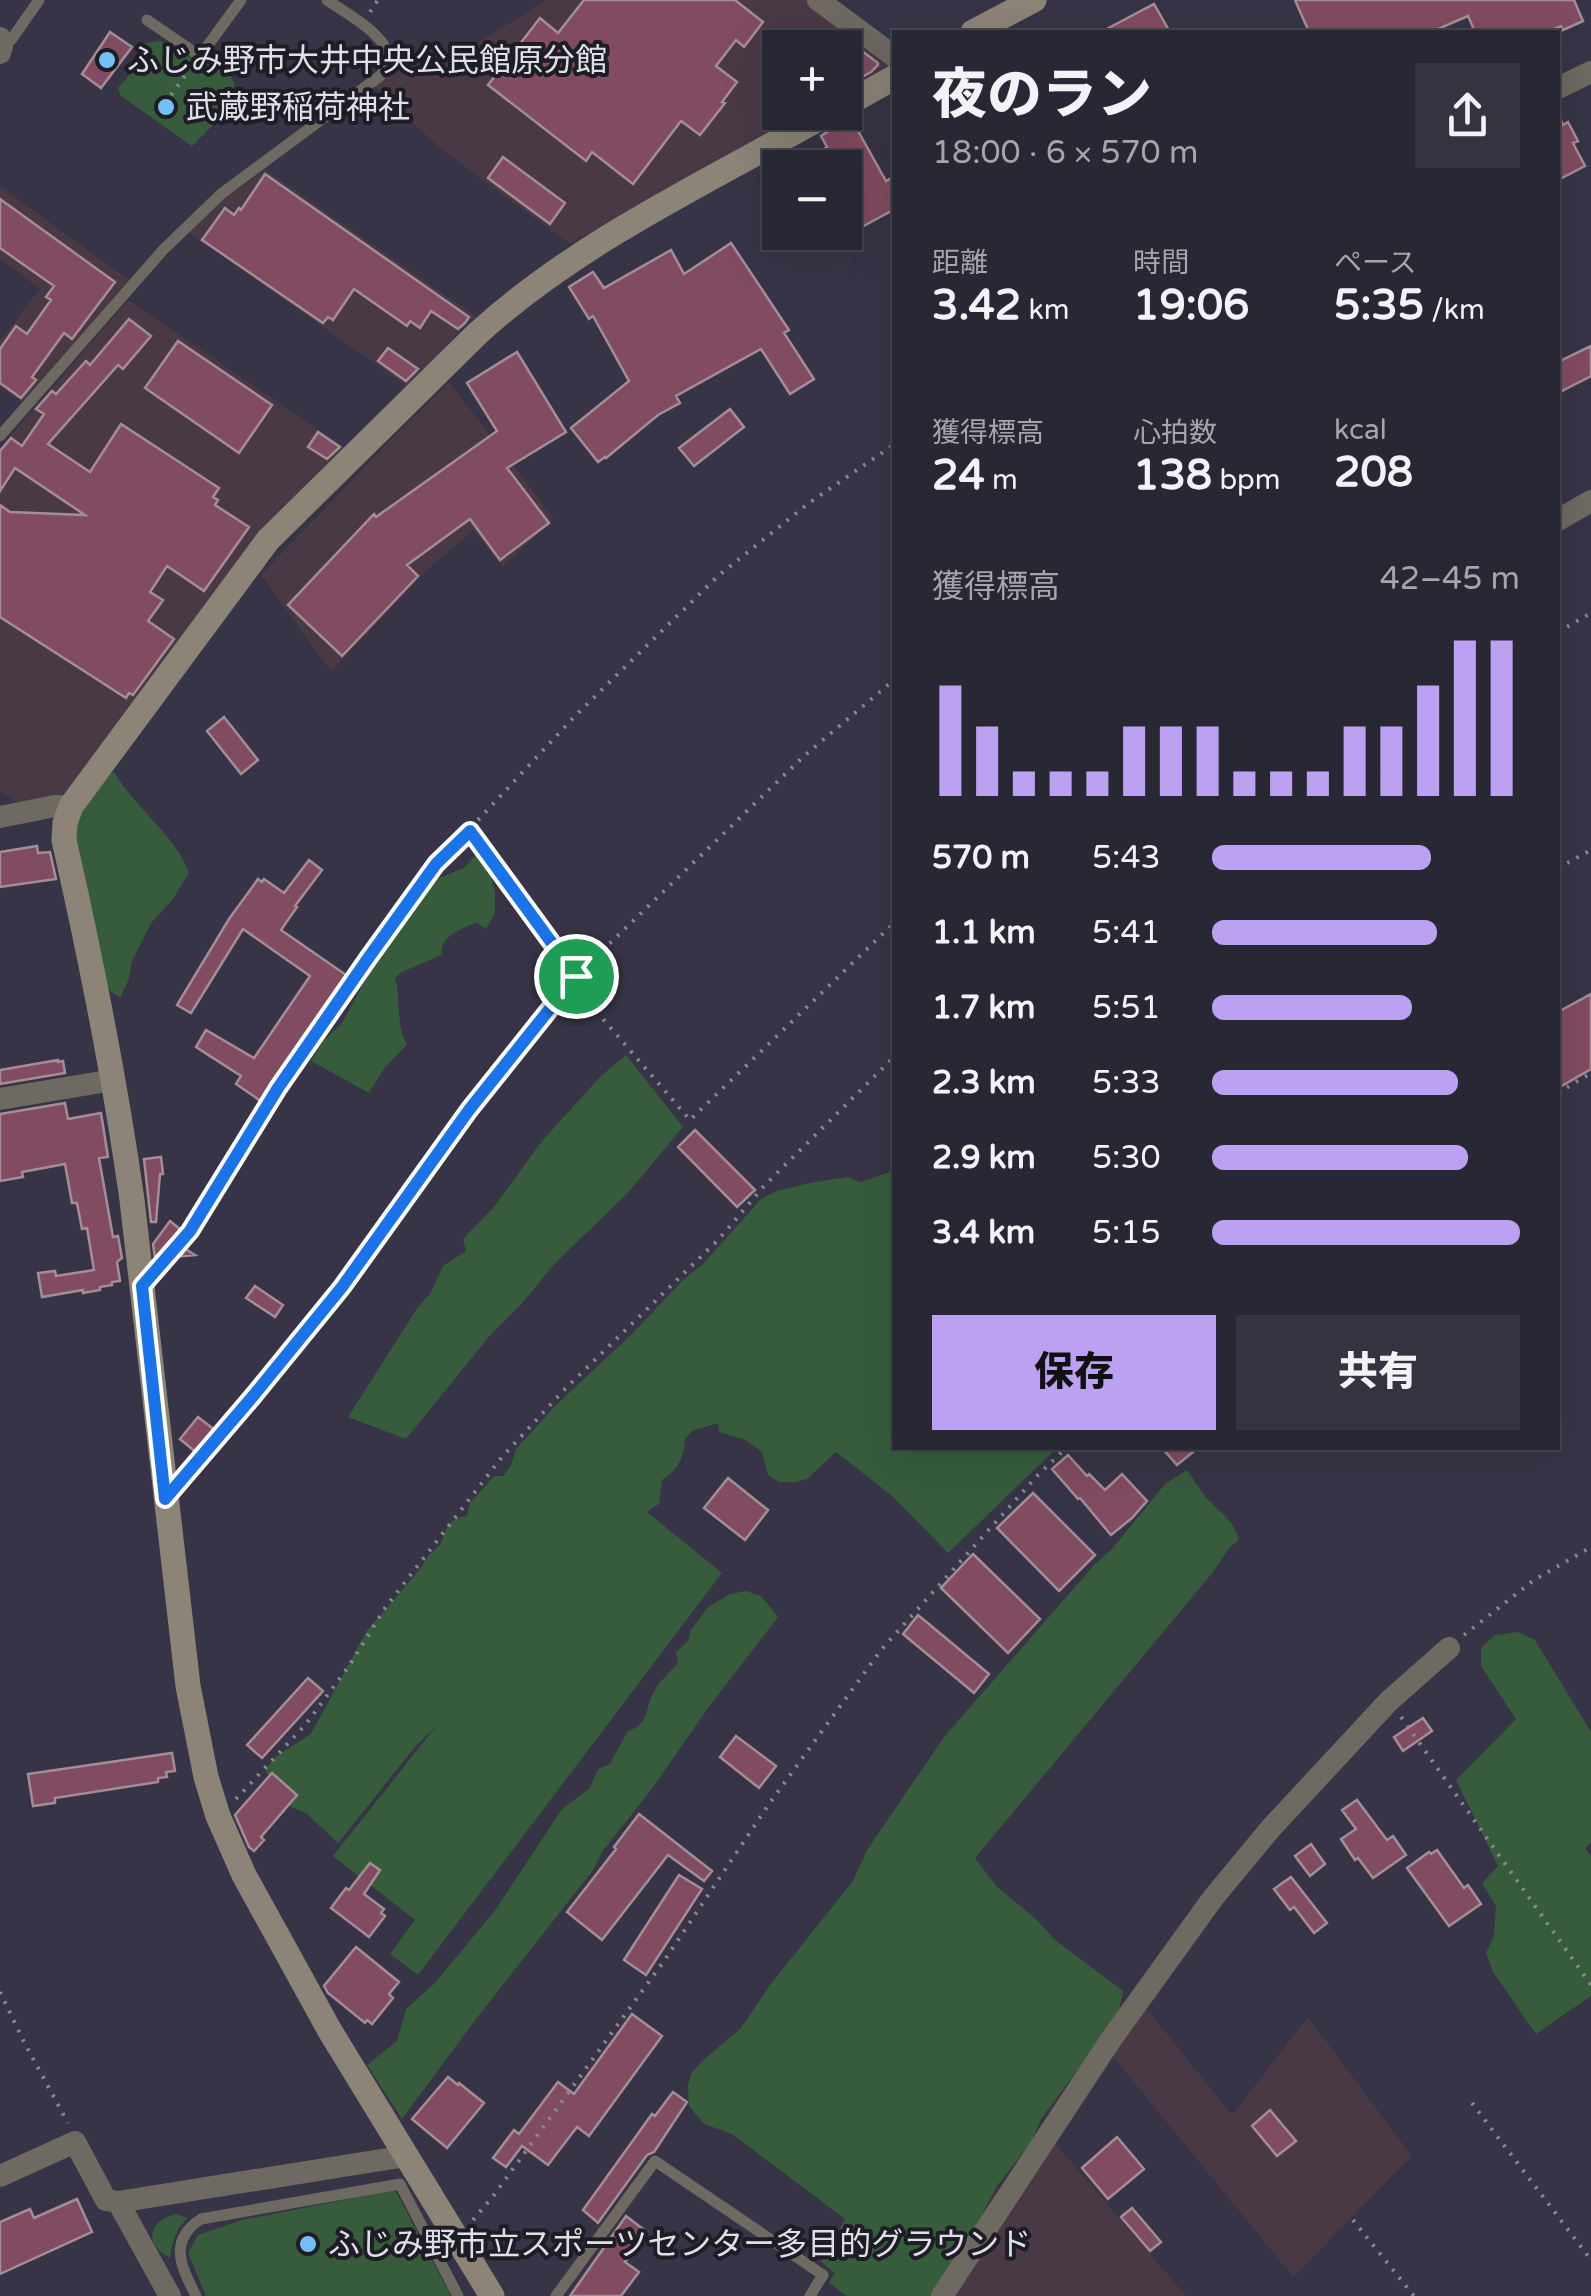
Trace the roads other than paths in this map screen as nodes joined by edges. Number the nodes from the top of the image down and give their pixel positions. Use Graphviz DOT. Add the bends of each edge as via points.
graph roads {
  1 [pos="39,0"];
  2 [pos="241,0"];
  3 [pos="328,0"];
  4 [pos="818,0"];
  5 [pos="1034,0"];
  6 [pos="147,20"];
  7 [pos="976,30"];
  8 [pos="1,46"];
  9 [pos="892,55"];
  10 [pos="1591,72"];
  11 [pos="892,79"];
  12 [pos="1560,87"];
  13 [pos="862,95"];
  14 [pos="799,130"];
  15 [pos="0,436"];
  16 [pos="1591,501"];
  17 [pos="1560,519"];
  18 [pos="71,806"];
  19 [pos="0,817"];
  20 [pos="113,1080"];
  21 [pos="0,1099"];
  22 [pos="1449,1648"];
  23 [pos="406,2156"];
  24 [pos="0,2176"];
  25 [pos="118,2202"];
  26 [pos="170,2296"];
  27 [pos="196,2296"];
  28 [pos="458,2296"];
  29 [pos="492,2296"];
  30 [pos="556,2296"];
  31 [pos="810,2296"];
  32 [pos="942,2296"];
  1 -- 8 [label="lane"];
  2 -- 6 [label="lane" via="200,56"];
  3 -- 15 [label="lane" via="381,40 392,63 221,194 163,250"];
  4 -- 9 [label="street"];
  5 -- 7 [label="street"];
  10 -- 12 [label="street"];
  11 -- 13 [label="street"];
  14 -- 18 [label="street" via="576,257 509,305 268,540"];
  16 -- 17 [label="street"];
  18 -- 19 [label="street"];
  18 -- 20 [label="street" via="64,840"];
  20 -- 21 [label="street"];
  20 -- 23 [label="street" via="188,1686 206,1777 244,1875"];
  22 -- 32 [label="street" via="1389,1701 1213,1898"];
  23 -- 25 [label="street"];
  23 -- 29 [label="street"];
  24 -- 25 [label="street" via="75,2142 106,2200"];
  25 -- 26 [label="street"];
  27 -- 28 [label="lane" via="180,2257 186,2232 201,2220 400,2184"];
  30 -- 31 [label="lane" via="655,2162 822,2275"];
}
